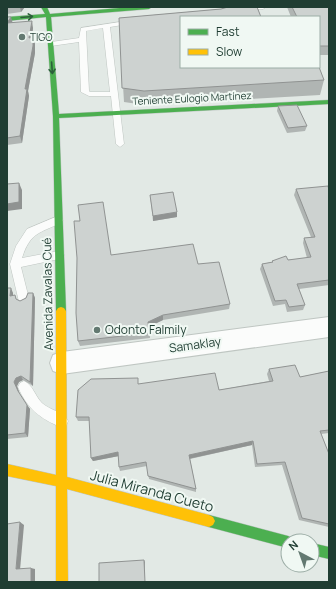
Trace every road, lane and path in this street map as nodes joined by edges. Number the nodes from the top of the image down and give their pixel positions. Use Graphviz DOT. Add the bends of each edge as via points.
graph roads {
  1 [pos="148,7"];
  2 [pos="262,7"];
  3 [pos="239,10"];
  4 [pos="46,11"];
  5 [pos="7,19"];
  6 [pos="142,20"];
  7 [pos="106,25"];
  8 [pos="82,40"];
  9 [pos="51,44"];
  10 [pos="114,94"];
  11 [pos="329,102"];
  12 [pos="116,112"];
  13 [pos="56,116"];
  14 [pos="120,144"];
  15 [pos="58,220"];
  16 [pos="59,255"];
  17 [pos="15,264"];
  18 [pos="23,299"];
  19 [pos="329,328"];
  20 [pos="62,363"];
  21 [pos="24,387"];
  22 [pos="63,422"];
  23 [pos="7,470"];
  24 [pos="63,482"];
  25 [pos="280,540"];
  26 [pos="62,582"];
  1 -- 4 [label="main road"];
  2 -- 3 [label="lane"];
  5 -- 4 [label="main road, one-way"];
  4 -- 9 [label="main road, Avenida Zavalas Cué"];
  6 -- 7 [label="lane"];
  7 -- 8 [label="lane" via="83,29"];
  7 -- 10 [label="lane"];
  8 -- 9 [label="lane"];
  8 -- 10 [label="lane" via="85,92"];
  9 -- 13 [label="main road, Avenida Zavalas Cué, one-way"];
  10 -- 12 [label="lane"];
  11 -- 12 [label="main road, Teniente Eulogio Martínez"];
  12 -- 13 [label="main road, Teniente Eulogio Martínez"];
  12 -- 14 [label="lane"];
  13 -- 15 [label="main road, Avenida Zavalas Cué"];
  15 -- 16 [label="main road, Avenida Zavalas Cué"];
  15 -- 17 [label="lane" via="31,232 21,246"];
  16 -- 17 [label="lane"];
  16 -- 20 [label="main road, Avenida Zavalas Cué"];
  17 -- 18 [label="lane"];
  19 -- 20 [label="street, Samaklay"];
  20 -- 22 [label="main road, Avenida Zavalas Cué"];
  21 -- 22 [label="lane" via="38,408"];
  22 -- 24 [label="main road, Avenida Zavalas Cué"];
  23 -- 24 [label="main road, Julia Miranda Cueto"];
  24 -- 25 [label="main road, Julia Miranda Cueto"];
  24 -- 26 [label="main road, Avenida Zavalas Cué"];
}
